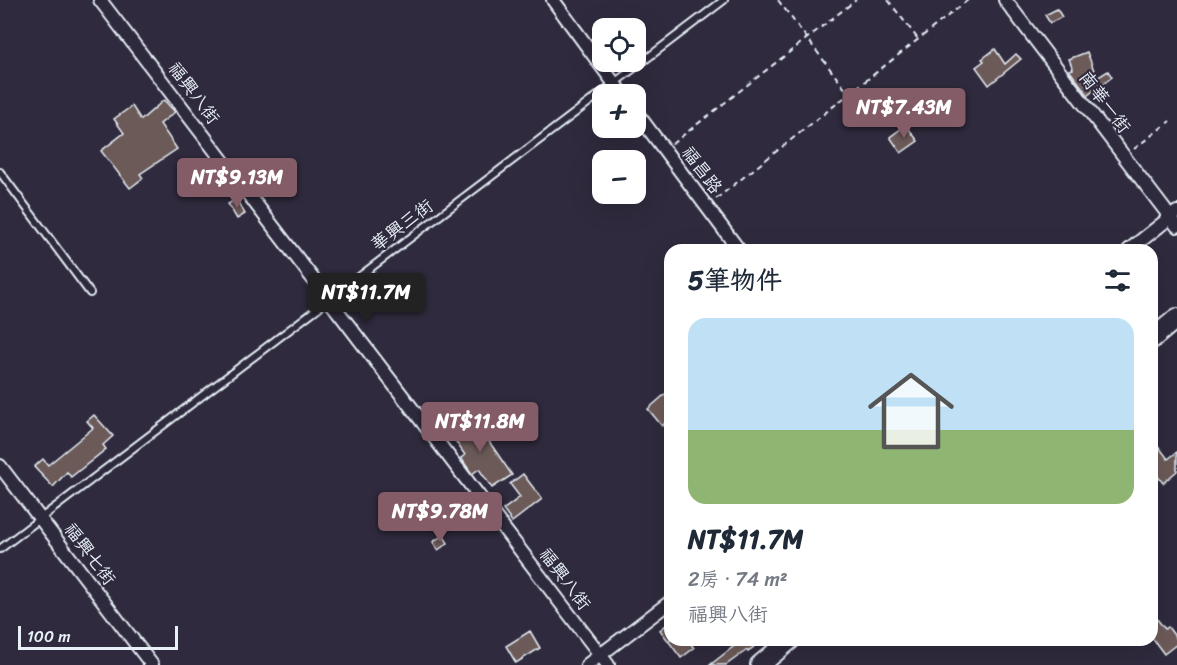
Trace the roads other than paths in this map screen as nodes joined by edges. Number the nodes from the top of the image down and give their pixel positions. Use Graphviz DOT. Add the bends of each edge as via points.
graph roads {
  1 [pos="100,0"];
  2 [pos="553,0"];
  3 [pos="724,0"];
  4 [pos="1005,0"];
  5 [pos="615,84"];
  6 [pos="625,84"];
  7 [pos="592,108"];
  8 [pos="646,126"];
  9 [pos="0,172"];
  10 [pos="1175,218"];
  11 [pos="736,244"];
  12 [pos="1137,244"];
  13 [pos="90,293"];
  14 [pos="328,299"];
  15 [pos="1177,318"];
  16 [pos="1158,334"];
  17 [pos="0,466"];
  18 [pos="40,518"];
  19 [pos="0,549"];
  20 [pos="664,606"];
  21 [pos="783,646"];
  22 [pos="600,654"];
  23 [pos="152,665"];
  24 [pos="587,665"];
  25 [pos="608,665"];
  26 [pos="760,665"];
  1 -- 14 [label="street, 福興八街"];
  2 -- 5 [label="street"];
  3 -- 6 [label="lane, 華興三街"];
  4 -- 10 [label="street, 南華一街"];
  7 -- 14 [label="lane, 華興三街"];
  8 -- 11 [label="street, 福昌路"];
  9 -- 13 [label="lane"];
  10 -- 12 [label="street"];
  14 -- 18 [label="lane, 華興三街"];
  14 -- 22 [label="street, 福興八街"];
  15 -- 16 [label="street"];
  17 -- 18 [label="street, 福興七街"];
  18 -- 19 [label="lane, 華興三街"];
  18 -- 23 [label="street, 福興七街"];
  20 -- 22 [label="street"];
  21 -- 26 [label="street"];
  22 -- 24 [label="street"];
  22 -- 25 [label="street, 福興八街"];
}
